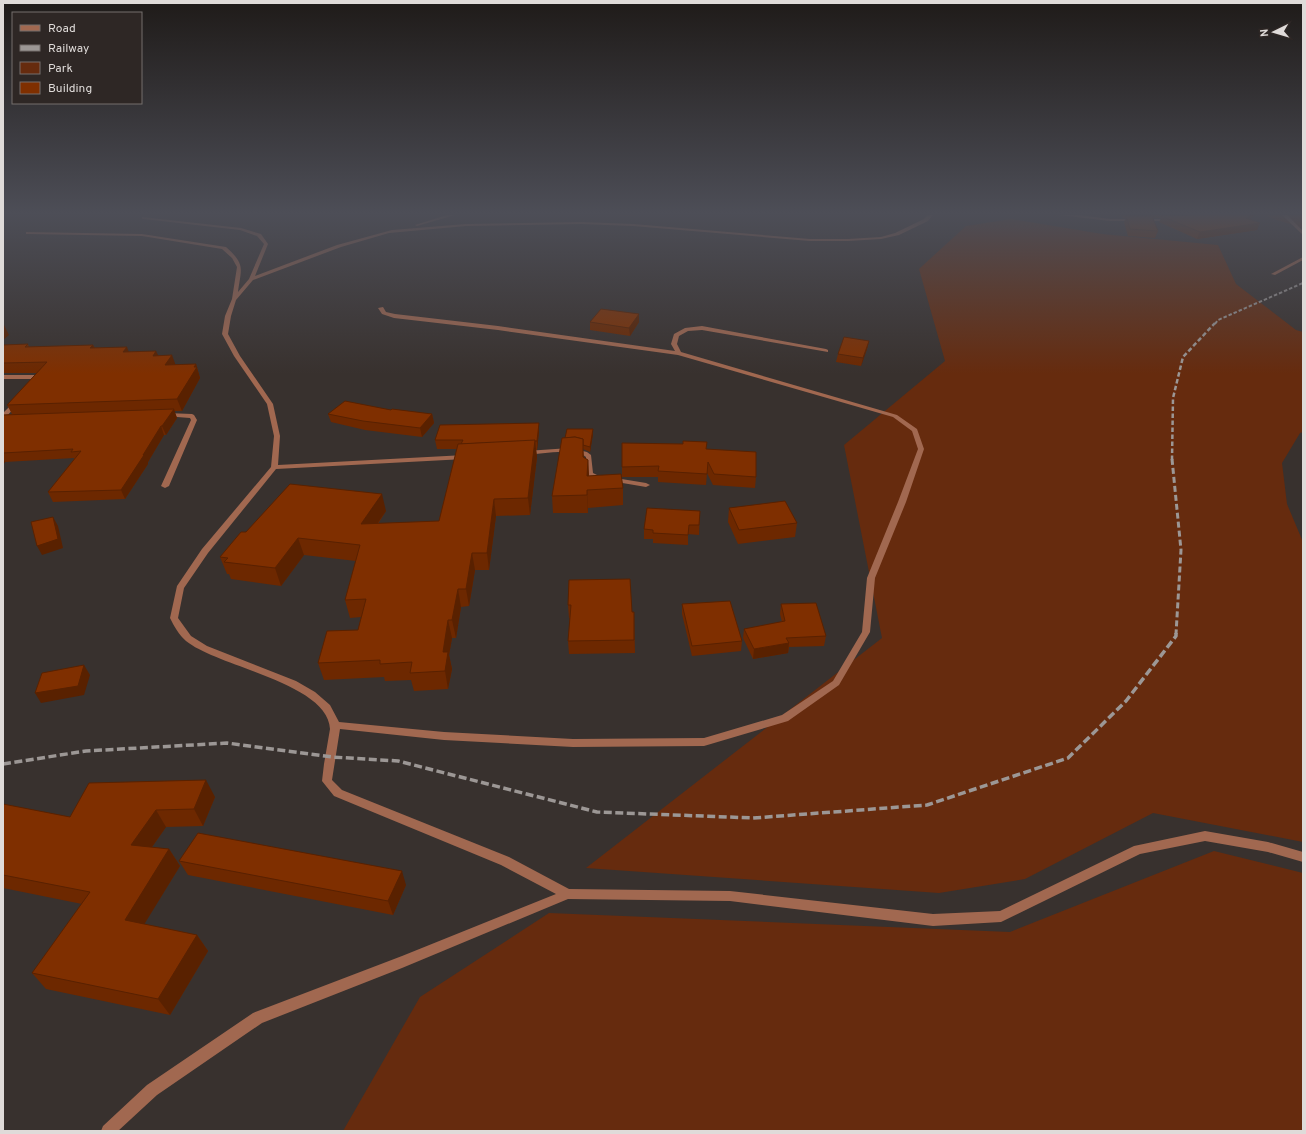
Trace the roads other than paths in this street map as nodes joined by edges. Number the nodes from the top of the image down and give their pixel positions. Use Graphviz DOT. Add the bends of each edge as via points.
graph roads {
  1 [pos="239,268"];
  2 [pos="256,268"];
  3 [pos="281,268"];
  4 [pos="1284,268"];
  5 [pos="1272,274"];
  6 [pos="251,279"];
  7 [pos="234,300"];
  8 [pos="381,308"];
  9 [pos="826,350"];
  10 [pos="679,353"];
  11 [pos="3,377"];
  12 [pos="27,390"];
  13 [pos="22,395"];
  14 [pos="161,415"];
  15 [pos="3,419"];
  16 [pos="11,419"];
  17 [pos="521,453"];
  18 [pos="474,456"];
  19 [pos="274,467"];
  20 [pos="646,485"];
  21 [pos="165,486"];
  22 [pos="335,725"];
  23 [pos="1303,856"];
  24 [pos="568,894"];
  25 [pos="108,1131"];
  1 -- 7 [label="street"];
  2 -- 6 [label="street"];
  3 -- 6 [label="street"];
  4 -- 5 [label="street"];
  6 -- 7 [label="street"];
  7 -- 19 [label="street" via="225,334 270,404 277,436"];
  8 -- 10 [label="street" via="384,313 394,316"];
  9 -- 10 [label="street" via="702,328 687,329 676,335 674,344"];
  10 -- 22 [label="street" via="895,416 915,430 921,449 871,578 866,632 836,683 785,718 704,742 558,742 444,736"];
  11 -- 12 [label="street" via="35,377"];
  13 -- 15 [label="street"];
  14 -- 21 [label="street" via="183,414 192,416 194,420"];
  15 -- 16 [label="street"];
  17 -- 20 [label="street" via="584,452 589,456 590,474 595,478"];
  18 -- 19 [label="street"];
  19 -- 22 [label="street" via="204,550 180,588 174,618 188,638 210,651 308,690 327,708"];
  22 -- 24 [label="street" via="327,781 338,793 505,861"];
  23 -- 24 [label="street" via="1268,846 1206,836 1138,849 1001,916 932,920 730,896"];
  24 -- 25 [label="street" via="258,1018 152,1090"];
}
